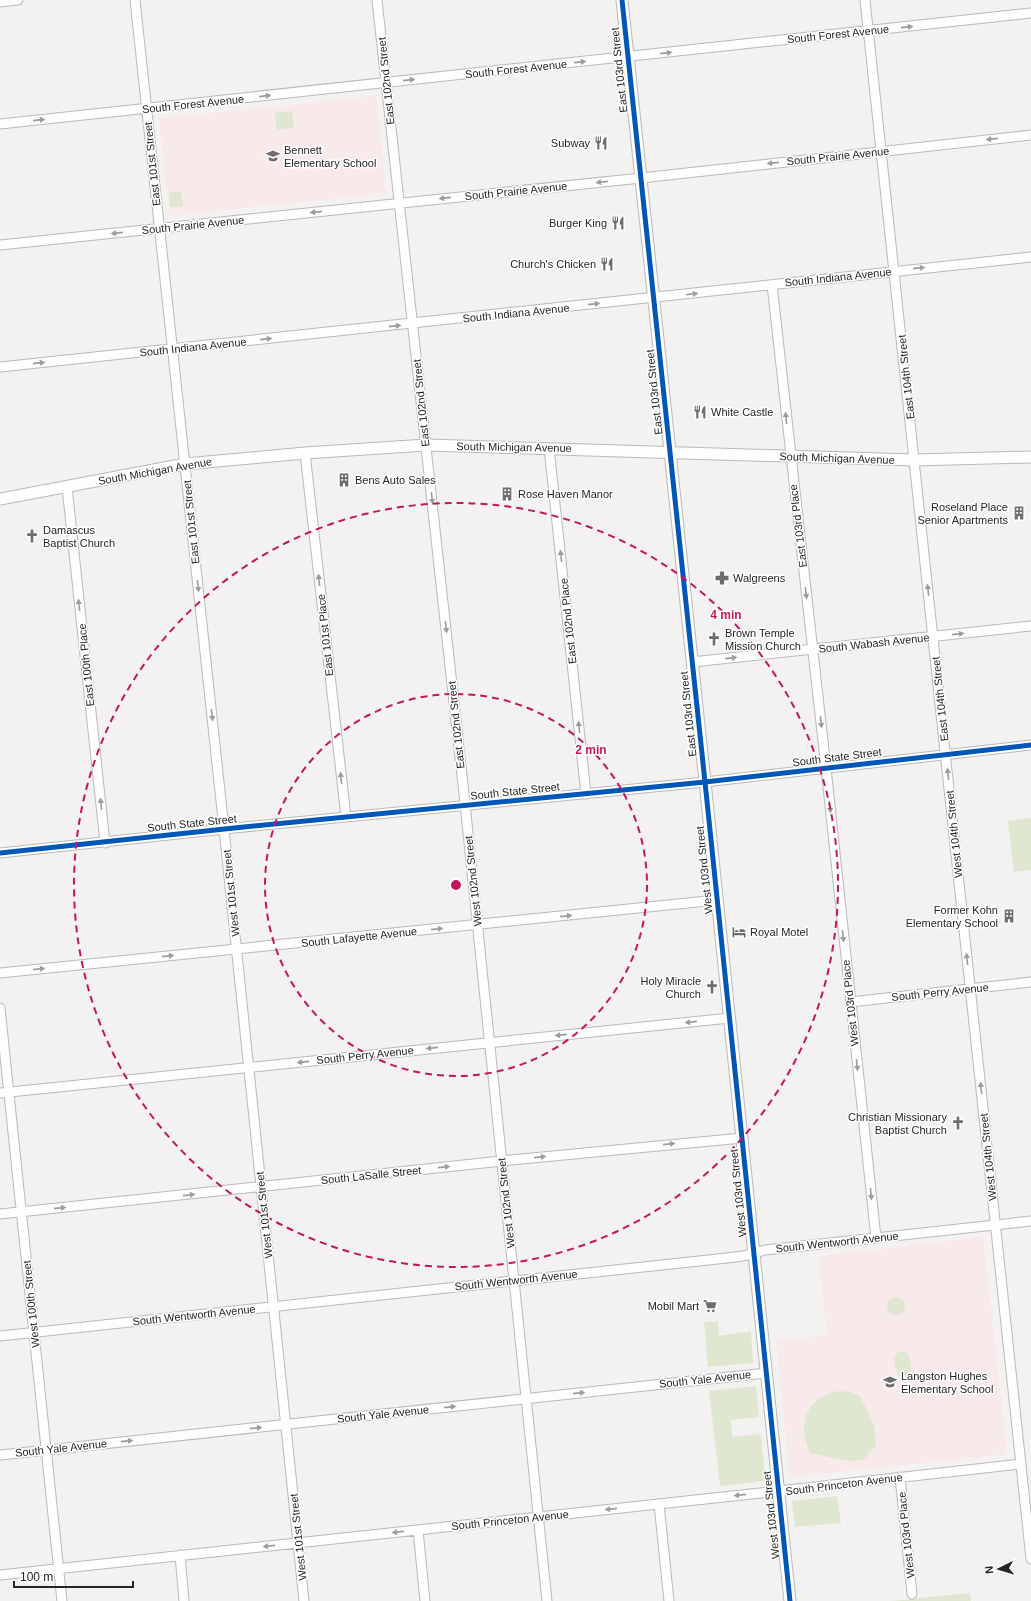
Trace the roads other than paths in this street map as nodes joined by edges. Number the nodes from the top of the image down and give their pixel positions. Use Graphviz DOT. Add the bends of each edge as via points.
graph roads {
  1 [pos="18,0"];
  2 [pos="135,0"];
  3 [pos="377,0"];
  4 [pos="622,0"];
  5 [pos="865,0"];
  6 [pos="0,2"];
  7 [pos="1031,13"];
  8 [pos="868,31"];
  9 [pos="628,57"];
  10 [pos="386,83"];
  11 [pos="146,108"];
  12 [pos="0,124"];
  13 [pos="1031,135"];
  14 [pos="881,151"];
  15 [pos="641,178"];
  16 [pos="400,203"];
  17 [pos="160,228"];
  18 [pos="0,245"];
  19 [pos="1031,257"];
  20 [pos="894,271"];
  21 [pos="772,285"];
  22 [pos="654,298"];
  23 [pos="413,324"];
  24 [pos="173,349"];
  25 [pos="0,367"];
  26 [pos="426,445"];
  27 [pos="549,448"];
  28 [pos="670,452"];
  29 [pos="305,453"];
  30 [pos="790,457"];
  31 [pos="1031,457"];
  32 [pos="914,460"];
  33 [pos="185,464"];
  34 [pos="66,487"];
  35 [pos="0,500"];
  36 [pos="1031,626"];
  37 [pos="934,636"];
  38 [pos="812,650"];
  39 [pos="692,662"];
  40 [pos="1031,745"];
  41 [pos="946,754"];
  42 [pos="826,768"];
  43 [pos="705,782"];
  44 [pos="586,794"];
  45 [pos="465,806"];
  46 [pos="346,817"];
  47 [pos="224,829"];
  48 [pos="105,842"];
  49 [pos="0,853"];
  50 [pos="717,900"];
  51 [pos="477,925"];
  52 [pos="237,949"];
  53 [pos="0,973"];
  54 [pos="1031,982"];
  55 [pos="970,989"];
  56 [pos="850,1002"];
  57 [pos="0,1008"];
  58 [pos="730,1018"];
  59 [pos="489,1043"];
  60 [pos="249,1068"];
  61 [pos="4,1093"];
  62 [pos="742,1138"];
  63 [pos="501,1161"];
  64 [pos="262,1187"];
  65 [pos="21,1212"];
  66 [pos="0,1214"];
  67 [pos="1031,1221"];
  68 [pos="995,1225"];
  69 [pos="876,1238"];
  70 [pos="754,1253"];
  71 [pos="514,1281"];
  72 [pos="274,1306"];
  73 [pos="34,1332"];
  74 [pos="0,1336"];
  75 [pos="766,1373"];
  76 [pos="526,1399"];
  77 [pos="286,1425"];
  78 [pos="46,1450"];
  79 [pos="0,1455"];
  80 [pos="1021,1464"];
  81 [pos="900,1477"];
  82 [pos="779,1491"];
  83 [pos="659,1504"];
  84 [pos="538,1517"];
  85 [pos="418,1530"];
  86 [pos="298,1543"];
  87 [pos="180,1555"];
  88 [pos="1031,1559"];
  89 [pos="59,1568"];
  90 [pos="0,1575"];
  91 [pos="912,1594"];
  92 [pos="62,1601"];
  93 [pos="184,1601"];
  94 [pos="304,1601"];
  95 [pos="425,1601"];
  96 [pos="547,1601"];
  97 [pos="669,1601"];
  98 [pos="790,1601"];
  1 -- 6 [label="street"];
  2 -- 11 [label="street, East 101st Street"];
  3 -- 10 [label="street, East 102nd Street"];
  4 -- 9 [label="main road, East 103rd Street"];
  5 -- 8 [label="street, East 104th Street"];
  8 -- 7 [label="street, South Forest Avenue, one-way"];
  9 -- 8 [label="street, South Forest Avenue, one-way"];
  8 -- 14 [label="street, East 104th Street"];
  10 -- 9 [label="street, South Forest Avenue, one-way"];
  9 -- 15 [label="main road, East 103rd Street"];
  11 -- 10 [label="street, South Forest Avenue, one-way"];
  10 -- 16 [label="street, East 102nd Street"];
  12 -- 11 [label="street, South Forest Avenue, one-way"];
  11 -- 17 [label="street, East 101st Street"];
  13 -- 14 [label="street, South Prairie Avenue, one-way"];
  14 -- 15 [label="street, South Prairie Avenue, one-way"];
  14 -- 20 [label="street, East 104th Street"];
  15 -- 16 [label="street, South Prairie Avenue, one-way"];
  15 -- 22 [label="main road, East 103rd Street"];
  16 -- 17 [label="street, South Prairie Avenue, one-way"];
  16 -- 23 [label="street, East 102nd Street"];
  17 -- 18 [label="street, South Prairie Avenue, one-way"];
  17 -- 24 [label="street, East 101st Street"];
  20 -- 19 [label="street, South Indiana Avenue, one-way"];
  20 -- 21 [label="street, South Indiana Avenue"];
  20 -- 32 [label="street, East 104th Street"];
  22 -- 21 [label="street, South Indiana Avenue, one-way"];
  30 -- 21 [label="street, East 103rd Place, one-way"];
  23 -- 22 [label="street, South Indiana Avenue, one-way"];
  22 -- 28 [label="main road, East 103rd Street"];
  24 -- 23 [label="street, South Indiana Avenue, one-way"];
  23 -- 26 [label="street, East 102nd Street"];
  25 -- 24 [label="street, South Indiana Avenue, one-way"];
  24 -- 33 [label="street, East 101st Street"];
  26 -- 27 [label="main road, South Michigan Avenue"];
  26 -- 29 [label="main road, South Michigan Avenue"];
  26 -- 45 [label="street, East 102nd Street, one-way"];
  27 -- 28 [label="main road, South Michigan Avenue"];
  44 -- 27 [label="street, East 102nd Place, one-way"];
  28 -- 30 [label="main road, South Michigan Avenue"];
  28 -- 39 [label="main road, East 103rd Street"];
  29 -- 33 [label="main road, South Michigan Avenue"];
  46 -- 29 [label="street, East 101st Place, one-way"];
  30 -- 32 [label="main road, South Michigan Avenue"];
  30 -- 38 [label="street, East 103rd Place, one-way"];
  31 -- 32 [label="main road, South Michigan Avenue"];
  37 -- 32 [label="street, East 104th Street, one-way"];
  33 -- 34 [label="main road, South Michigan Avenue"];
  33 -- 47 [label="street, East 101st Street, one-way"];
  34 -- 35 [label="main road, South Michigan Avenue"];
  48 -- 34 [label="street, East 100th Place, one-way"];
  37 -- 36 [label="street, South Wabash Avenue, one-way"];
  37 -- 38 [label="street, South Wabash Avenue"];
  37 -- 41 [label="street, East 104th Street"];
  39 -- 38 [label="street, South Wabash Avenue, one-way"];
  38 -- 42 [label="street, East 103rd Place, one-way"];
  39 -- 43 [label="main road, East 103rd Street"];
  40 -- 41 [label="street, South State Street"];
  41 -- 42 [label="street, South State Street"];
  55 -- 41 [label="street, West 104th Street, one-way"];
  42 -- 43 [label="street, South State Street"];
  42 -- 56 [label="street, West 103rd Place, one-way"];
  43 -- 44 [label="street, South State Street"];
  43 -- 50 [label="main road, West 103rd Street"];
  44 -- 45 [label="street, South State Street"];
  45 -- 46 [label="street, South State Street"];
  45 -- 51 [label="street, West 102nd Street"];
  46 -- 47 [label="street, South State Street"];
  47 -- 48 [label="street, South State Street"];
  47 -- 52 [label="street, West 101st Street"];
  48 -- 49 [label="street, South State Street"];
  51 -- 50 [label="street, South Lafayette Avenue, one-way"];
  50 -- 58 [label="main road, West 103rd Street"];
  52 -- 51 [label="street, South Lafayette Avenue, one-way"];
  51 -- 59 [label="street, West 102nd Street"];
  53 -- 52 [label="street, South Lafayette Avenue, one-way"];
  52 -- 60 [label="street, West 101st Street"];
  54 -- 55 [label="street, South Perry Avenue"];
  55 -- 56 [label="street, South Perry Avenue"];
  68 -- 55 [label="street, West 104th Street, one-way"];
  56 -- 69 [label="street, West 103rd Place, one-way"];
  57 -- 61 [label="street, West 100th Street"];
  58 -- 59 [label="street, South Perry Avenue, one-way"];
  58 -- 62 [label="main road, West 103rd Street"];
  59 -- 60 [label="street, South Perry Avenue, one-way"];
  59 -- 63 [label="street, West 102nd Street"];
  60 -- 61 [label="street, South Perry Avenue"];
  60 -- 64 [label="street, West 101st Street"];
  61 -- 65 [label="street, West 100th Street"];
  63 -- 62 [label="street, South LaSalle Street, one-way"];
  62 -- 70 [label="main road, West 103rd Street"];
  64 -- 63 [label="street, South LaSalle Street, one-way"];
  63 -- 71 [label="street, West 102nd Street"];
  65 -- 64 [label="street, South LaSalle Street, one-way"];
  64 -- 72 [label="street, West 101st Street"];
  65 -- 66 [label="street, South LaSalle Street"];
  65 -- 73 [label="street, West 100th Street"];
  67 -- 68 [label="street, South Wentworth Avenue"];
  68 -- 69 [label="street, South Wentworth Avenue"];
  68 -- 80 [label="street, West 104th Street"];
  69 -- 70 [label="street, South Wentworth Avenue"];
  70 -- 71 [label="street, South Wentworth Avenue" via="732,1258"];
  70 -- 75 [label="main road, West 103rd Street"];
  71 -- 72 [label="street, South Wentworth Avenue"];
  71 -- 76 [label="street, West 102nd Street"];
  72 -- 73 [label="street, South Wentworth Avenue"];
  72 -- 77 [label="street, West 101st Street"];
  73 -- 74 [label="street, South Wentworth Avenue"];
  73 -- 78 [label="street, West 100th Street"];
  76 -- 75 [label="street, South Yale Avenue, one-way"];
  75 -- 82 [label="main road, West 103rd Street"];
  77 -- 76 [label="street, South Yale Avenue, one-way"];
  76 -- 84 [label="street, West 102nd Street"];
  78 -- 77 [label="street, South Yale Avenue, one-way"];
  77 -- 86 [label="street, West 101st Street"];
  78 -- 79 [label="street, South Yale Avenue"];
  78 -- 89 [label="street, West 100th Street"];
  80 -- 81 [label="street, South Princeton Avenue"];
  80 -- 88 [label="street, West 104th Street"];
  81 -- 82 [label="street, South Princeton Avenue"];
  81 -- 91 [label="street, West 103rd Place"];
  82 -- 83 [label="street, South Princeton Avenue, one-way"];
  82 -- 98 [label="main road, West 103rd Street"];
  83 -- 84 [label="street, South Princeton Avenue, one-way"];
  83 -- 97 [label="street"];
  84 -- 85 [label="street, South Princeton Avenue"];
  84 -- 96 [label="street, West 102nd Street"];
  85 -- 86 [label="street, South Princeton Avenue, one-way"];
  85 -- 95 [label="street"];
  86 -- 87 [label="street, South Princeton Avenue, one-way"];
  86 -- 94 [label="street, West 101st Street"];
  87 -- 89 [label="street, South Princeton Avenue"];
  87 -- 93 [label="street"];
  89 -- 90 [label="street, South Princeton Avenue"];
  89 -- 92 [label="street, West 100th Street"];
}
